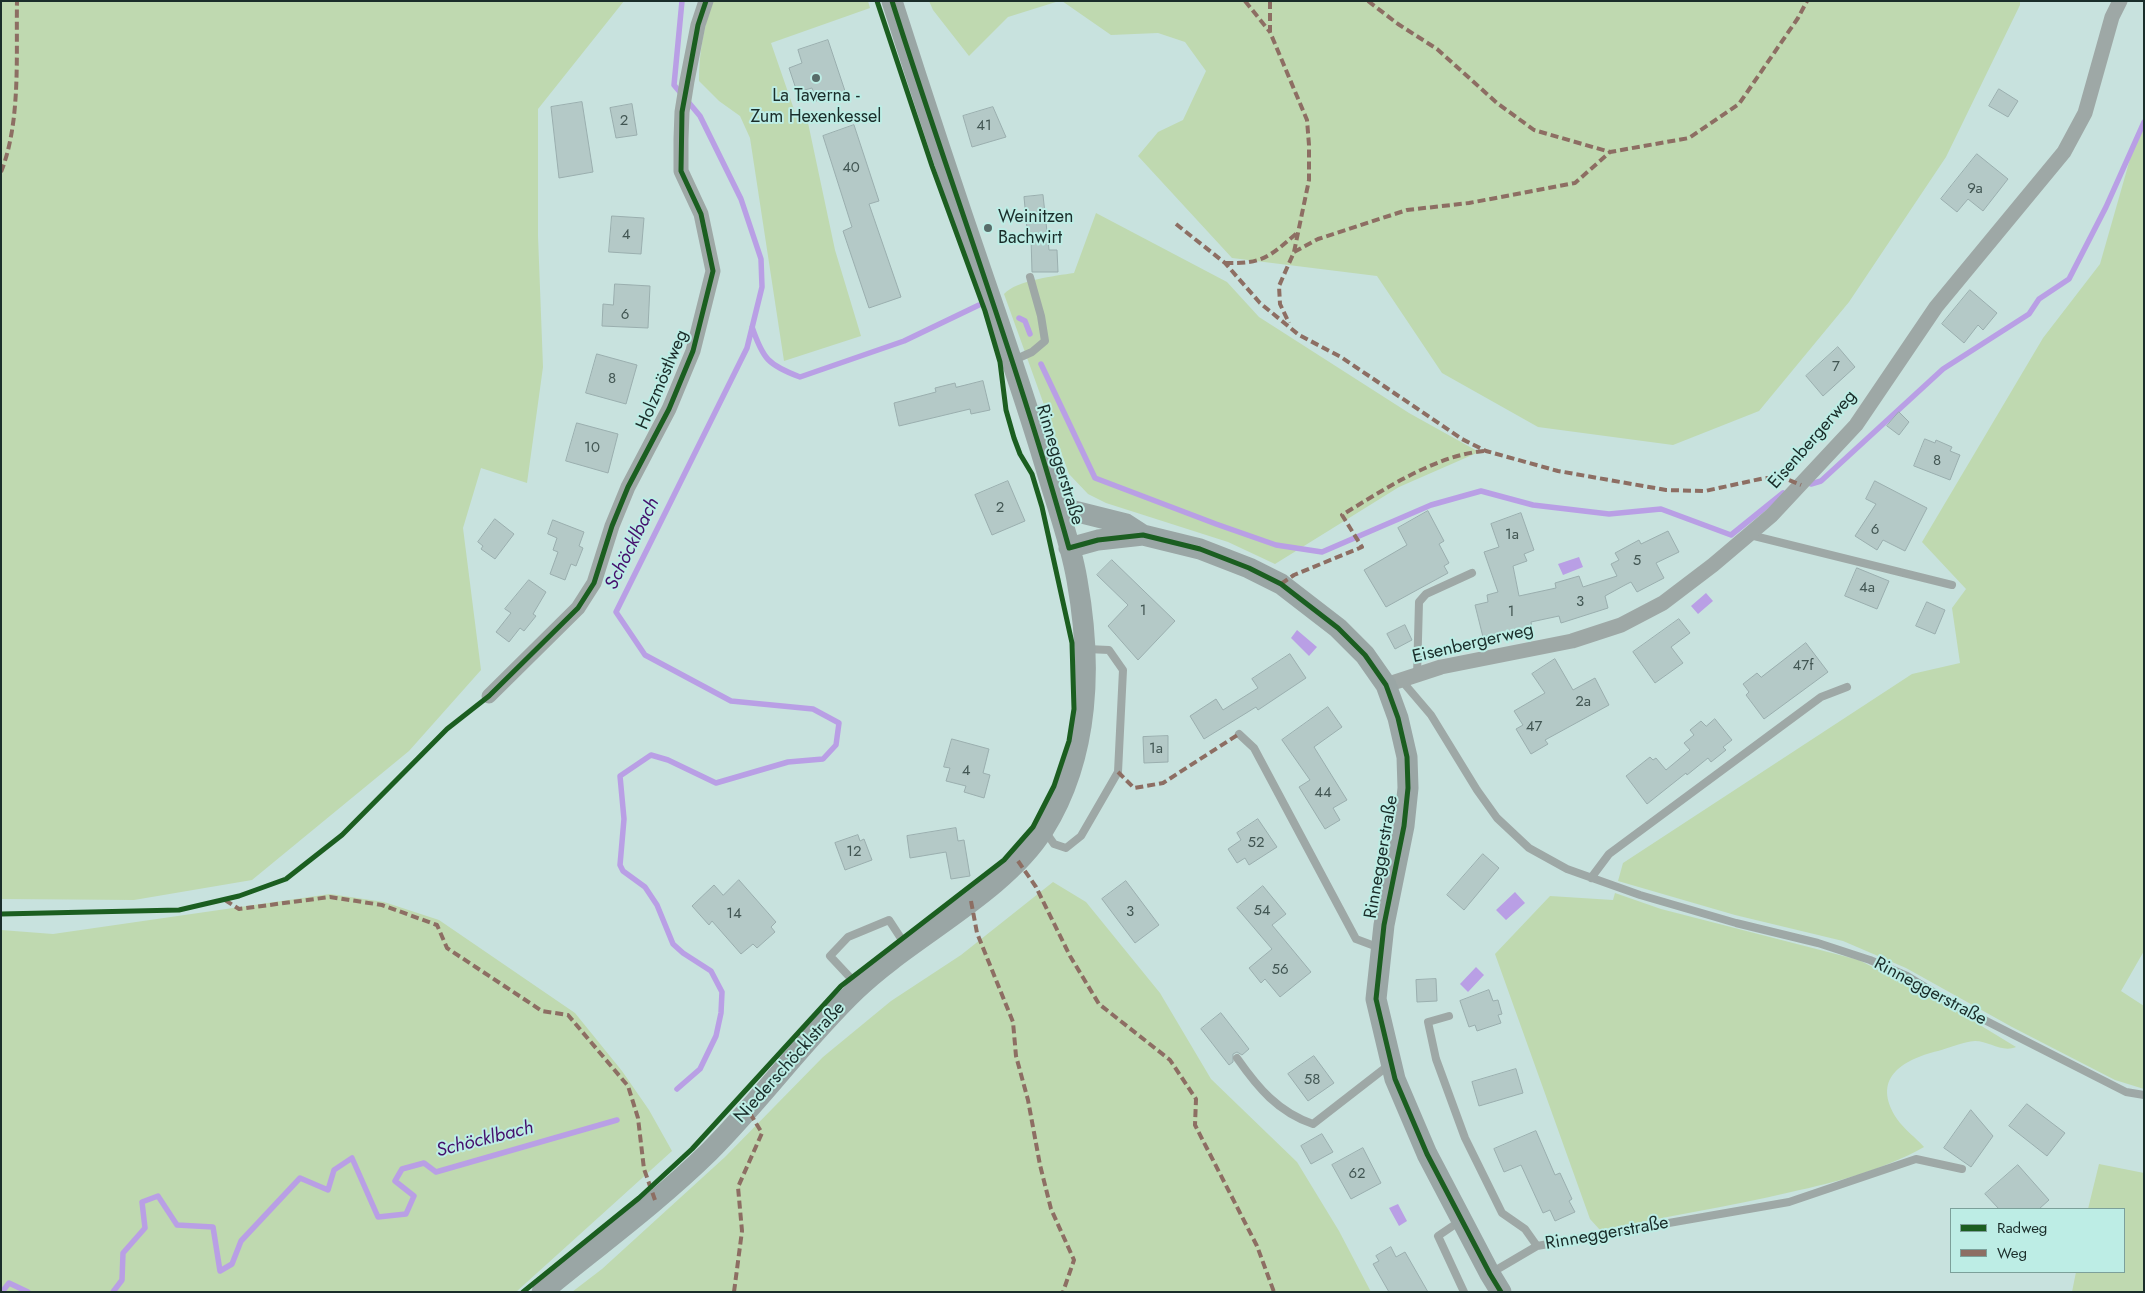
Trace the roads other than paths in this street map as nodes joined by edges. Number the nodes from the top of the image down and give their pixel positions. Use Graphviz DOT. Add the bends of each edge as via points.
graph roads {
  1 [pos="706,1"];
  2 [pos="892,1"];
  3 [pos="2120,1"];
  4 [pos="1030,277"];
  5 [pos="1012,360"];
  6 [pos="1058,507"];
  7 [pos="1143,535"];
  8 [pos="1750,535"];
  9 [pos="1069,548"];
  10 [pos="1472,573"];
  11 [pos="1952,585"];
  12 [pos="1085,649"];
  13 [pos="1402,680"];
  14 [pos="1847,687"];
  15 [pos="489,696"];
  16 [pos="1239,734"];
  17 [pos="1044,830"];
  18 [pos="1591,878"];
  19 [pos="908,948"];
  20 [pos="1382,948"];
  21 [pos="859,987"];
  22 [pos="1449,1016"];
  23 [pos="1237,1058"];
  24 [pos="1391,1063"];
  25 [pos="2144,1095"];
  26 [pos="1962,1169"];
  27 [pos="1462,1220"];
  28 [pos="1537,1246"];
  29 [pos="1490,1274"];
  30 [pos="542,1292"];
  31 [pos="1464,1292"];
  32 [pos="1502,1292"];
  1 -- 15 [label="street, Holzmöstlweg" via="698,25 682,112 681,171 701,214 713,271 693,351 669,409 628,487 594,583 578,608"];
  2 -- 5 [label="main road, Rinneggerstraße"];
  3 -- 8 [label="street, Eisenbergerweg" via="2112,17 2085,113 2064,152 1936,307 1856,425"];
  4 -- 5 [label="lane" via="1045,341 1032,352"];
  5 -- 6 [label="main road, Rinneggerstraße"];
  6 -- 7 [label="main road, Rinneggerstraße" via="1126,524"];
  6 -- 9 [label="main road, Rinneggerstraße"];
  7 -- 9 [label="main road, Rinneggerstraße" via="1098,540"];
  7 -- 13 [label="main road, Rinneggerstraße" via="1200,549 1281,584 1338,628 1365,655"];
  8 -- 11 [label="lane"];
  8 -- 13 [label="street, Eisenbergerweg" via="1662,603 1621,625 1572,641 1441,667"];
  9 -- 12 [label="main road, Niederschöcklstraße" via="1077,579"];
  10 -- 13 [label="lane" via="1426,594 1419,602"];
  12 -- 17 [label="main road, Niederschöcklstraße" via="1082,723 1076,755 1060,800"];
  12 -- 17 [label="lane" via="1109,650 1123,670 1118,772 1081,836 1066,848 1054,844"];
  13 -- 18 [label="lane, Rinneggerstraße" via="1431,715 1497,818 1529,848 1566,869"];
  13 -- 20 [label="main road, Rinneggerstraße" via="1398,718 1408,757 1408,788"];
  14 -- 18 [label="lane" via="1821,697 1609,854"];
  16 -- 20 [label="lane" via="1254,748 1356,939"];
  17 -- 19 [label="main road, Niederschöcklstraße" via="993,884"];
  18 -- 25 [label="lane, Rinneggerstraße" via="1870,960 1907,976 1951,1003 2126,1092"];
  19 -- 21 [label="main road, Niederschöcklstraße"];
  19 -- 21 [label="lane" via="889,920 848,937 830,956"];
  20 -- 24 [label="main road, Rinneggerstraße" via="1376,999"];
  21 -- 30 [label="main road, Niederschöcklstraße" via="827,1018 709,1152"];
  22 -- 28 [label="lane" via="1428,1022 1436,1059 1465,1138 1502,1213 1525,1228"];
  23 -- 24 [label="lane" via="1255,1084 1292,1117 1314,1124"];
  24 -- 27 [label="main road, Rinneggerstraße" via="1427,1154"];
  26 -- 28 [label="lane, Rinneggerstraße" via="1916,1159 1790,1202"];
  27 -- 29 [label="main road, Rinneggerstraße"];
  27 -- 31 [label="lane" via="1438,1236"];
  28 -- 29 [label="lane, Rinneggerstraße"];
  29 -- 32 [label="main road, Rinneggerstraße"];
}
